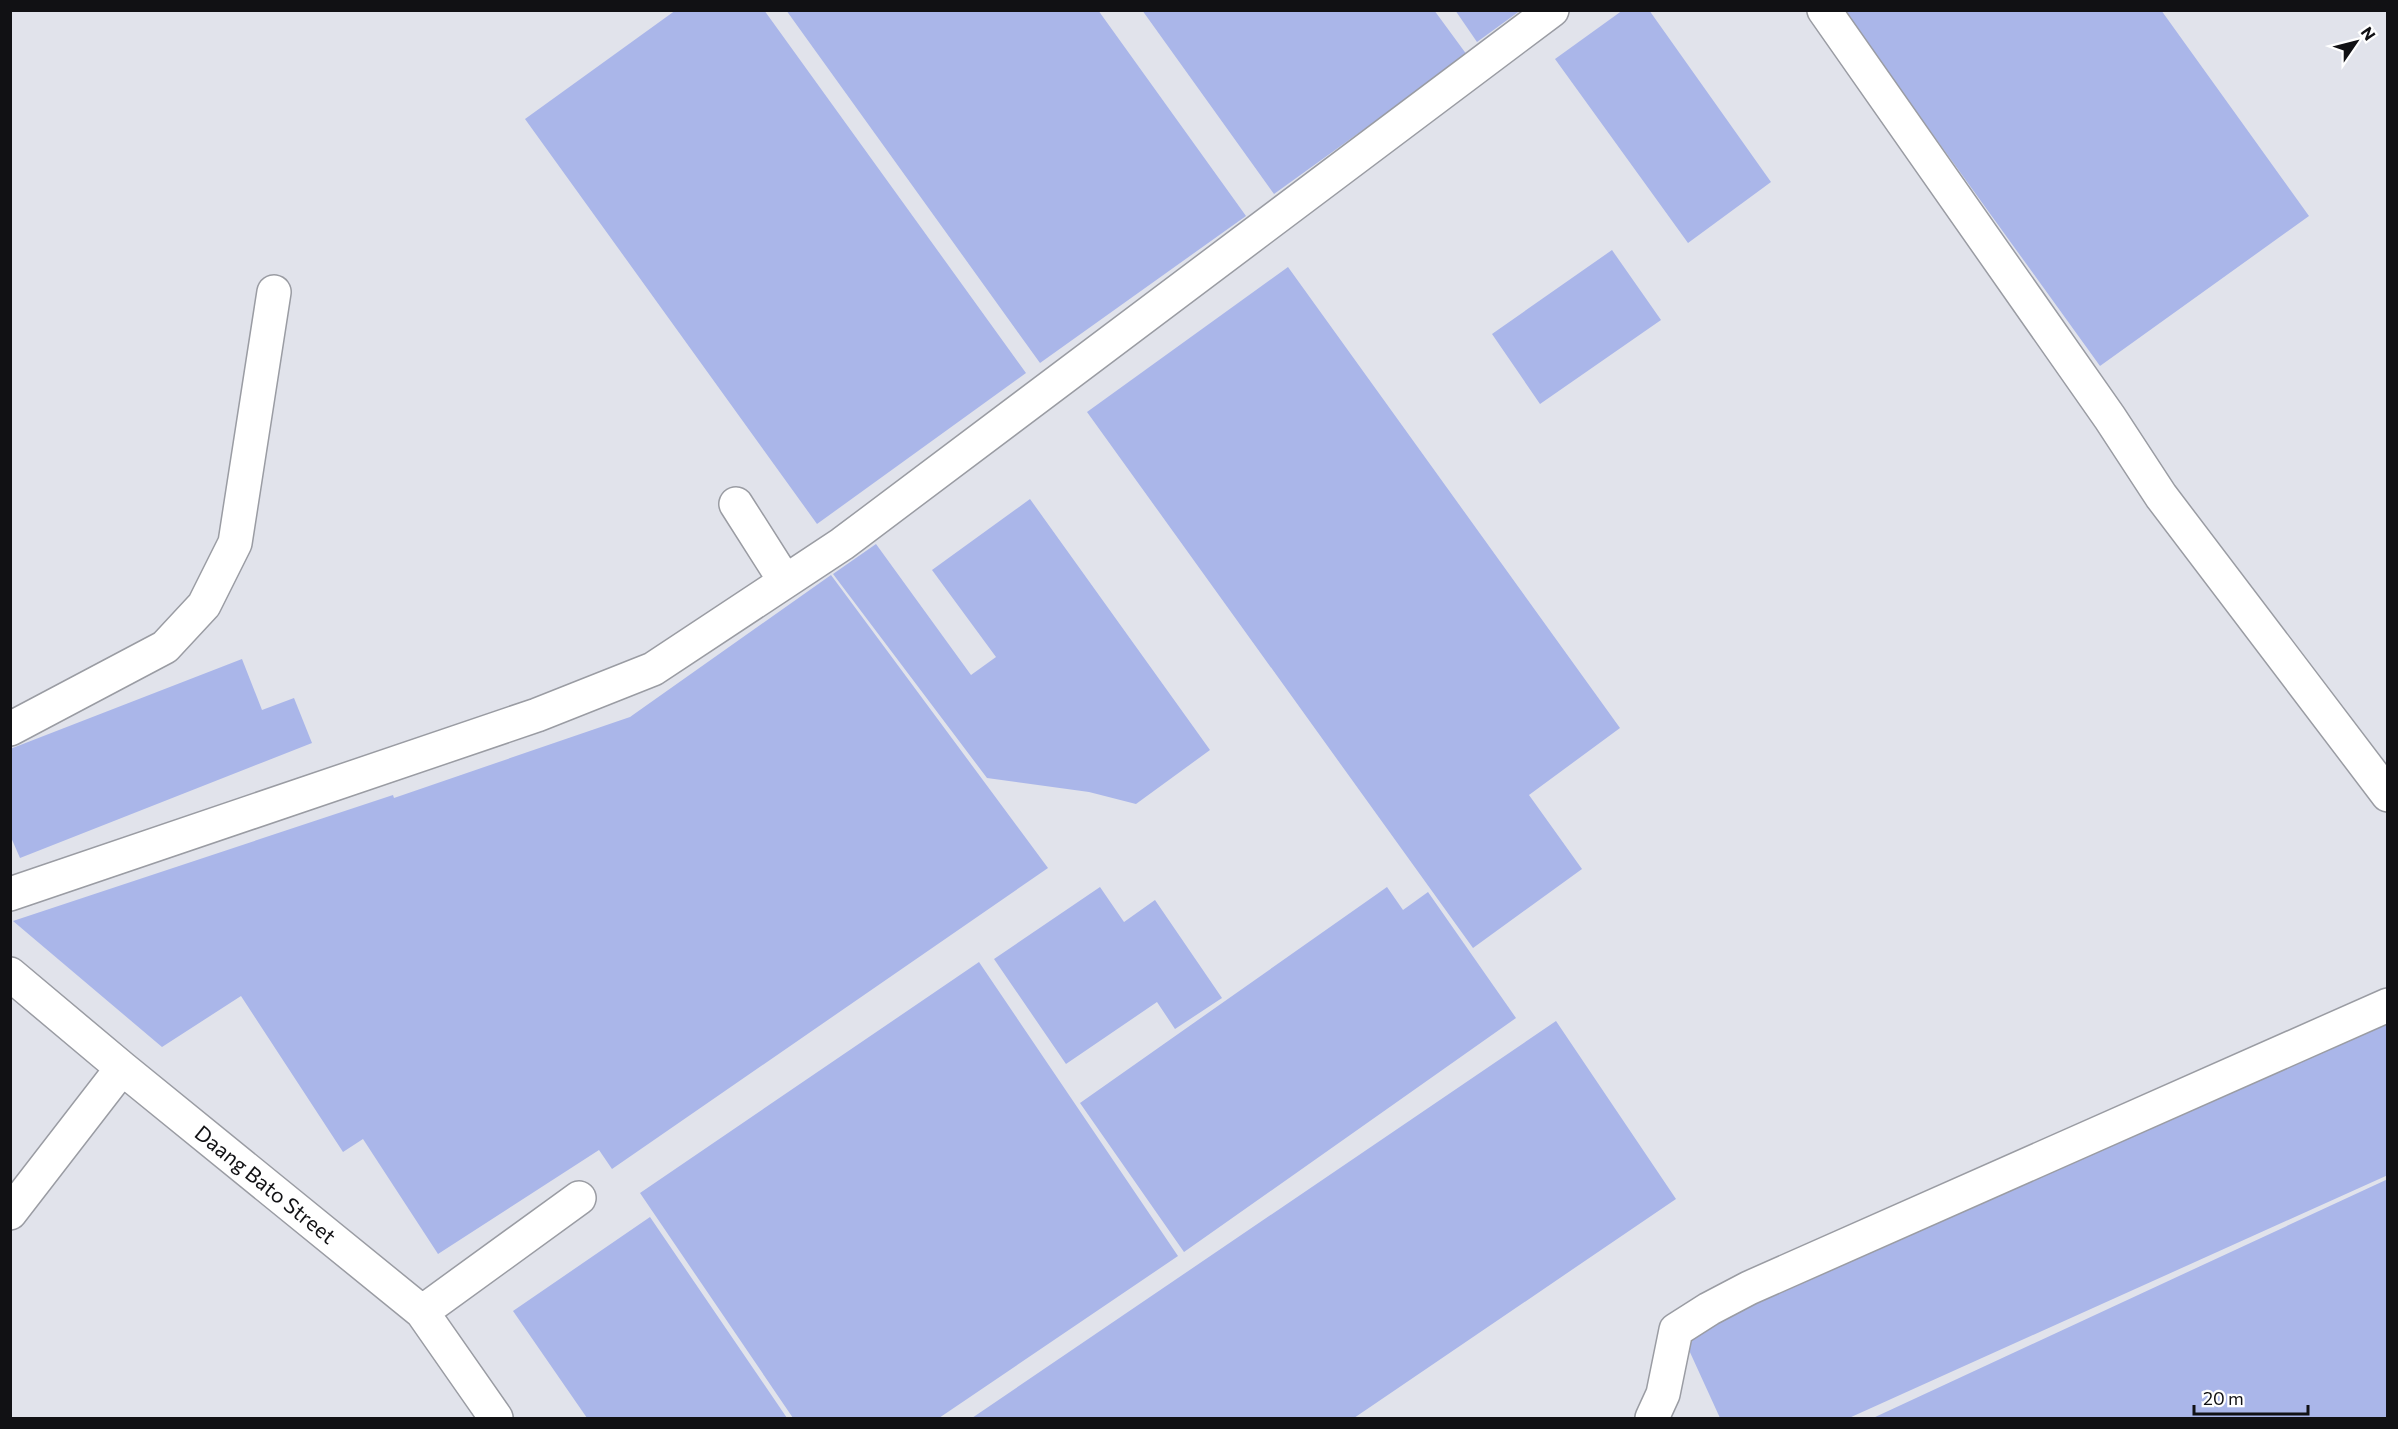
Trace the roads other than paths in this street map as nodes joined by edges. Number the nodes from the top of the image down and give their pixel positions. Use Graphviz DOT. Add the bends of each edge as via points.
graph roads {
  1 [pos="1552,10"];
  2 [pos="1824,10"];
  3 [pos="274,292"];
  4 [pos="736,504"];
  5 [pos="785,581"];
  6 [pos="10,729"];
  7 [pos="2388,795"];
  8 [pos="10,894"];
  9 [pos="10,974"];
  10 [pos="2388,1005"];
  11 [pos="122,1068"];
  12 [pos="579,1198"];
  13 [pos="10,1213"];
  14 [pos="422,1312"];
  15 [pos="496,1419"];
  16 [pos="1652,1419"];
  1 -- 5 [label="street" via="861,530"];
  2 -- 7 [label="street" via="2162,496"];
  3 -- 6 [label="street" via="235,543 204,604 165,647"];
  4 -- 5 [label="street"];
  5 -- 8 [label="street" via="653,669 537,715"];
  9 -- 11 [label="street, Daang Bato Street"];
  10 -- 16 [label="street" via="1709,1309 1676,1330 1663,1394"];
  11 -- 13 [label="street"];
  11 -- 14 [label="street, Daang Bato Street"];
  12 -- 14 [label="street"];
  14 -- 15 [label="street, Daang Bato Street"];
}
